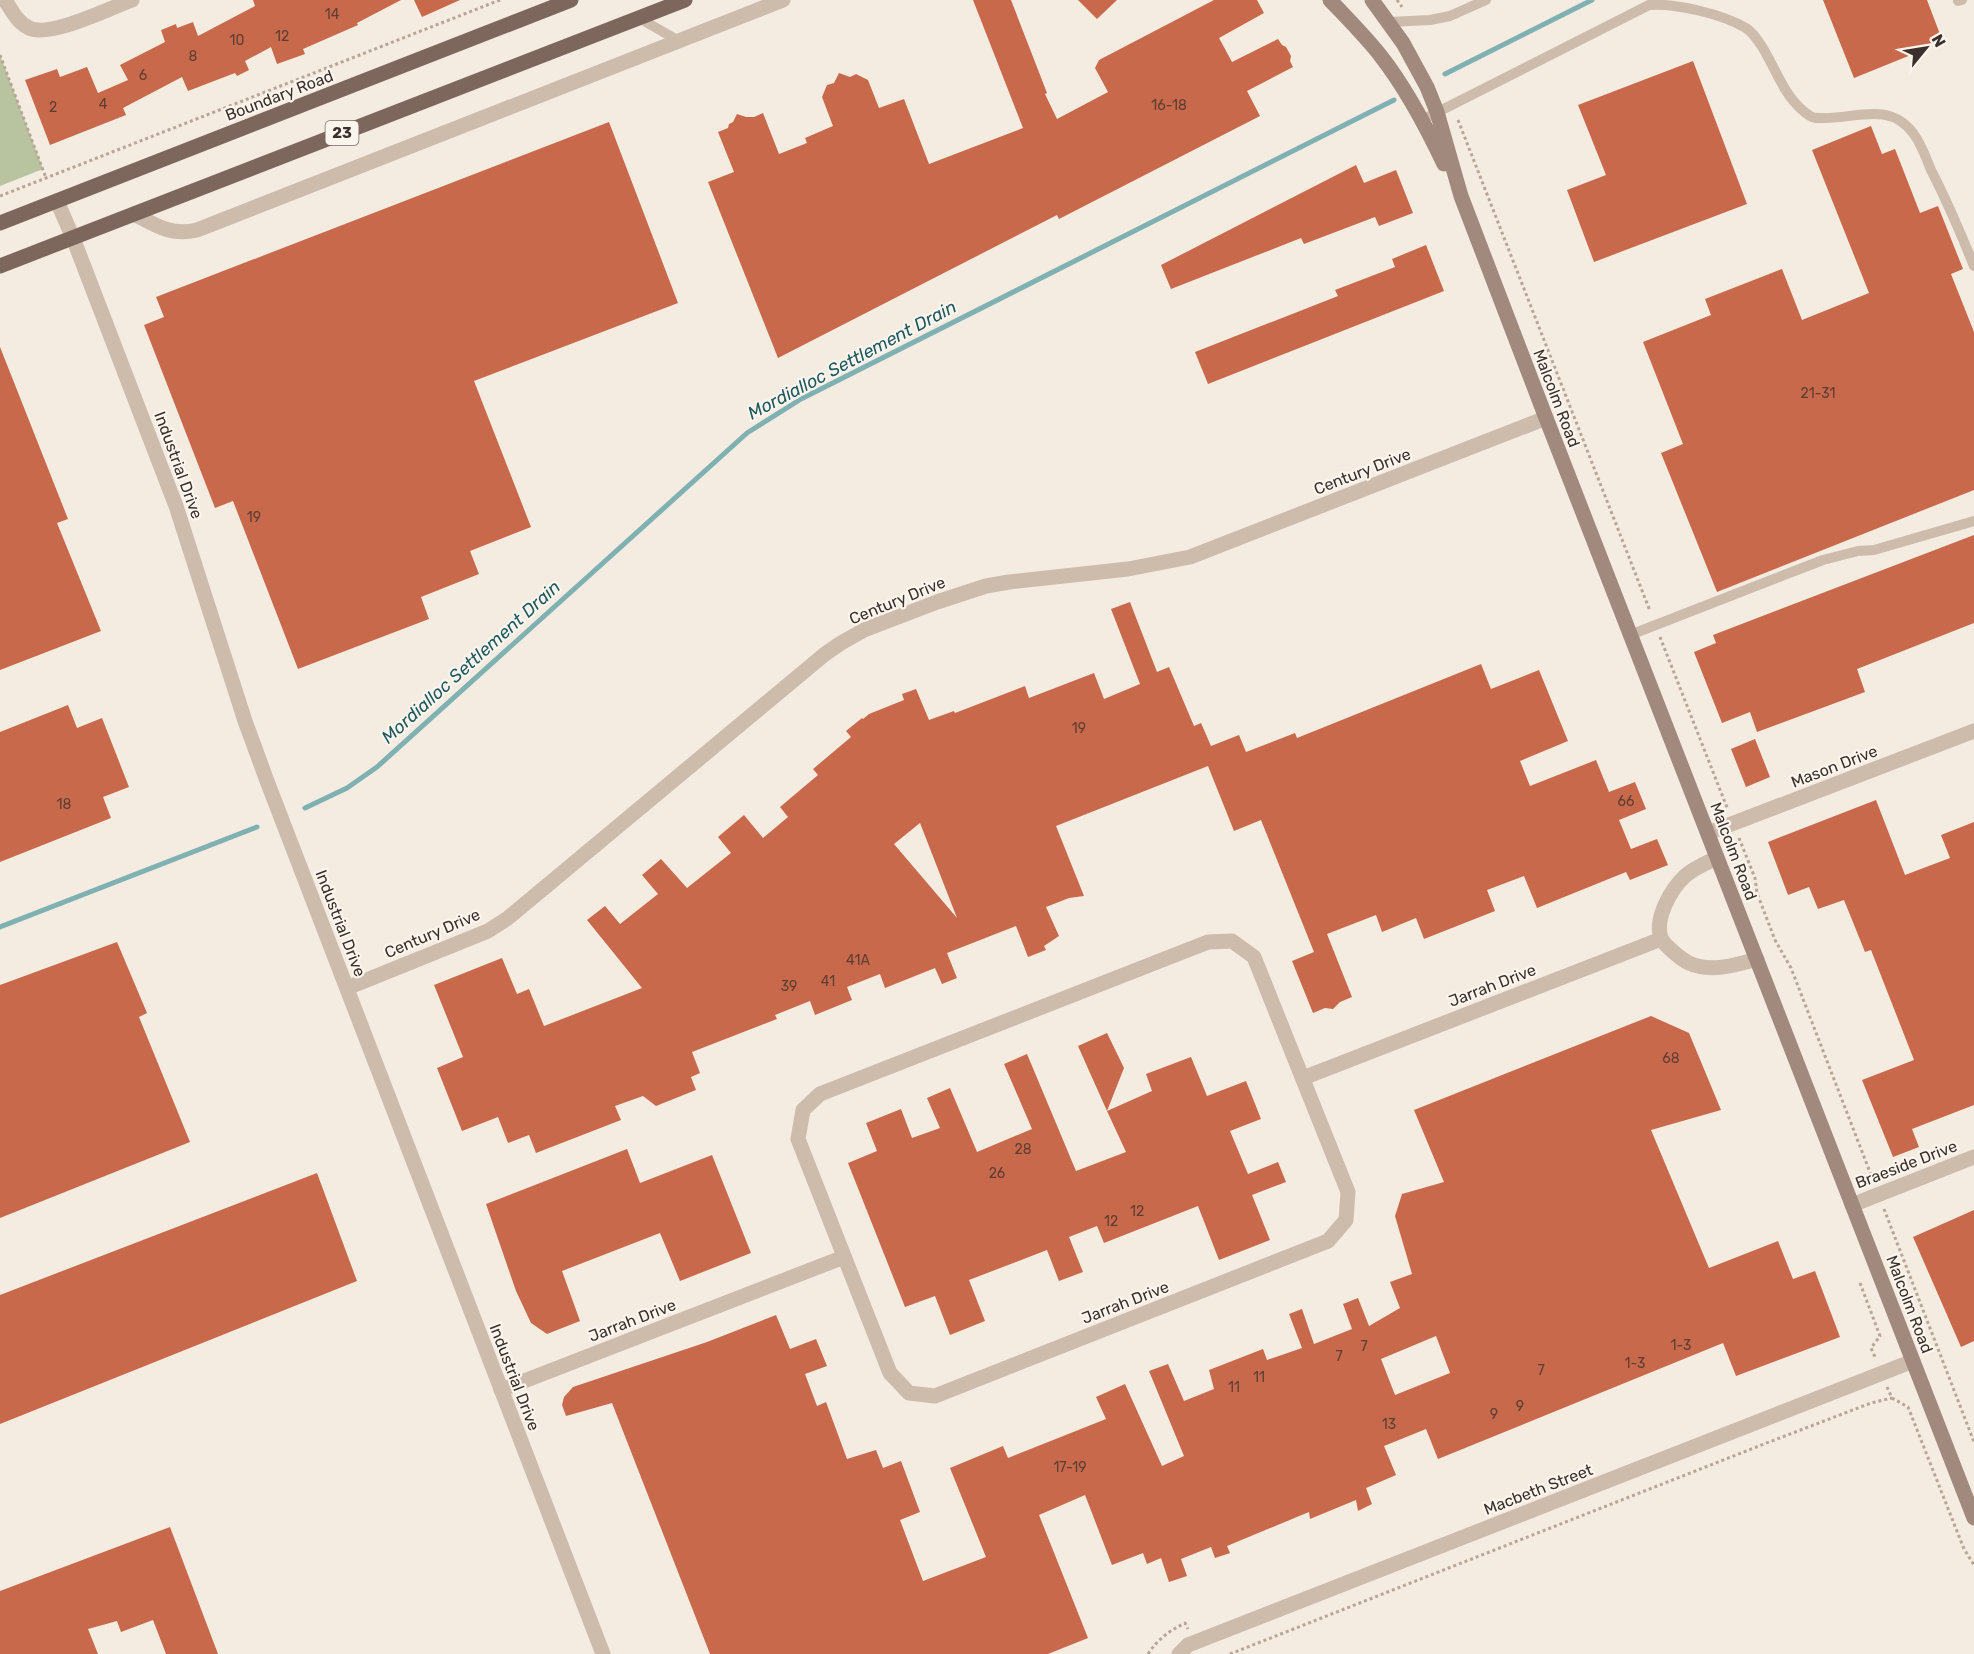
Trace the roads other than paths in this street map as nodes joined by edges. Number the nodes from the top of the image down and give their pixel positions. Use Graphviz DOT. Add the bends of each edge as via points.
graph roads {
  1 [pos="5,0"];
  2 [pos="132,0"];
  3 [pos="571,0"];
  4 [pos="685,0"];
  5 [pos="783,0"];
  6 [pos="1330,0"];
  7 [pos="1372,0"];
  8 [pos="1486,0"];
  9 [pos="639,18"];
  10 [pos="1389,22"];
  11 [pos="679,41"];
  12 [pos="1437,112"];
  13 [pos="1422,120"];
  14 [pos="1461,196"];
  15 [pos="57,201"];
  16 [pos="134,214"];
  17 [pos="0,223"];
  18 [pos="73,238"];
  19 [pos="1974,266"];
  20 [pos="0,267"];
  21 [pos="1546,418"];
  22 [pos="1974,521"];
  23 [pos="1630,635"];
  24 [pos="1974,731"];
  25 [pos="1708,834"];
  26 [pos="1717,858"];
  27 [pos="1661,939"];
  28 [pos="1757,959"];
  29 [pos="347,988"];
  30 [pos="1303,1078"];
  31 [pos="1974,1157"];
  32 [pos="1852,1205"];
  33 [pos="844,1257"];
  34 [pos="1913,1361"];
  35 [pos="501,1390"];
  36 [pos="1974,1518"];
  37 [pos="603,1654"];
  38 [pos="1179,1654"];
  1 -- 2 [label="street" via="18,20 31,29 52,30"];
  3 -- 15 [label="main road, Boundary Road / 23"];
  4 -- 9 [label="main road, 23"];
  5 -- 11 [label="street"];
  6 -- 13 [label="street, Malcolm Road" via="1381,56"];
  7 -- 10 [label="street, Malcolm Road"];
  8 -- 10 [label="lane" via="1450,16"];
  9 -- 11 [label="lane"];
  9 -- 16 [label="main road, 23"];
  10 -- 12 [label="street, Malcolm Road" via="1416,63"];
  11 -- 16 [label="street" via="198,230 176,233"];
  12 -- 13 [label="lane"];
  12 -- 14 [label="street, Malcolm Road"];
  12 -- 19 [label="lane" via="1649,5 1705,13 1748,29 1790,97 1813,118 1877,113 1905,125 1925,156"];
  13 -- 14 [label="street, Malcolm Road"];
  14 -- 21 [label="street, Malcolm Road"];
  15 -- 17 [label="main road, Boundary Road / 23"];
  15 -- 18 [label="street, Industrial Drive"];
  16 -- 18 [label="main road, 23"];
  18 -- 20 [label="main road, 23"];
  18 -- 29 [label="street, Industrial Drive" via="176,506 267,782"];
  21 -- 23 [label="street, Malcolm Road"];
  21 -- 29 [label="street, Century Drive" via="1190,557 1128,569 986,586 864,630 825,654 508,918 481,934"];
  22 -- 23 [label="lane" via="1896,545 1823,560"];
  23 -- 25 [label="street, Malcolm Road"];
  24 -- 25 [label="street, Mason Drive"];
  25 -- 26 [label="street, Malcolm Road"];
  26 -- 27 [label="street" via="1686,875 1674,888 1660,920"];
  26 -- 28 [label="street, Malcolm Road"];
  27 -- 28 [label="street" via="1688,963 1705,967"];
  27 -- 30 [label="street, Jarrah Drive"];
  28 -- 32 [label="street, Malcolm Road"];
  29 -- 35 [label="street, Industrial Drive"];
  30 -- 33 [label="street, Jarrah Drive" via="1254,957 1232,941 1208,942 820,1094 803,1110 798,1139"];
  30 -- 33 [label="street, Jarrah Drive" via="1348,1192 1346,1220 1328,1241 935,1396 909,1393 890,1373"];
  31 -- 32 [label="street, Braeside Drive"];
  32 -- 34 [label="street, Malcolm Road"];
  33 -- 35 [label="street, Jarrah Drive"];
  34 -- 36 [label="street, Malcolm Road"];
  34 -- 38 [label="street, Macbeth Street" via="1188,1645"];
  35 -- 37 [label="street, Industrial Drive"];
}
